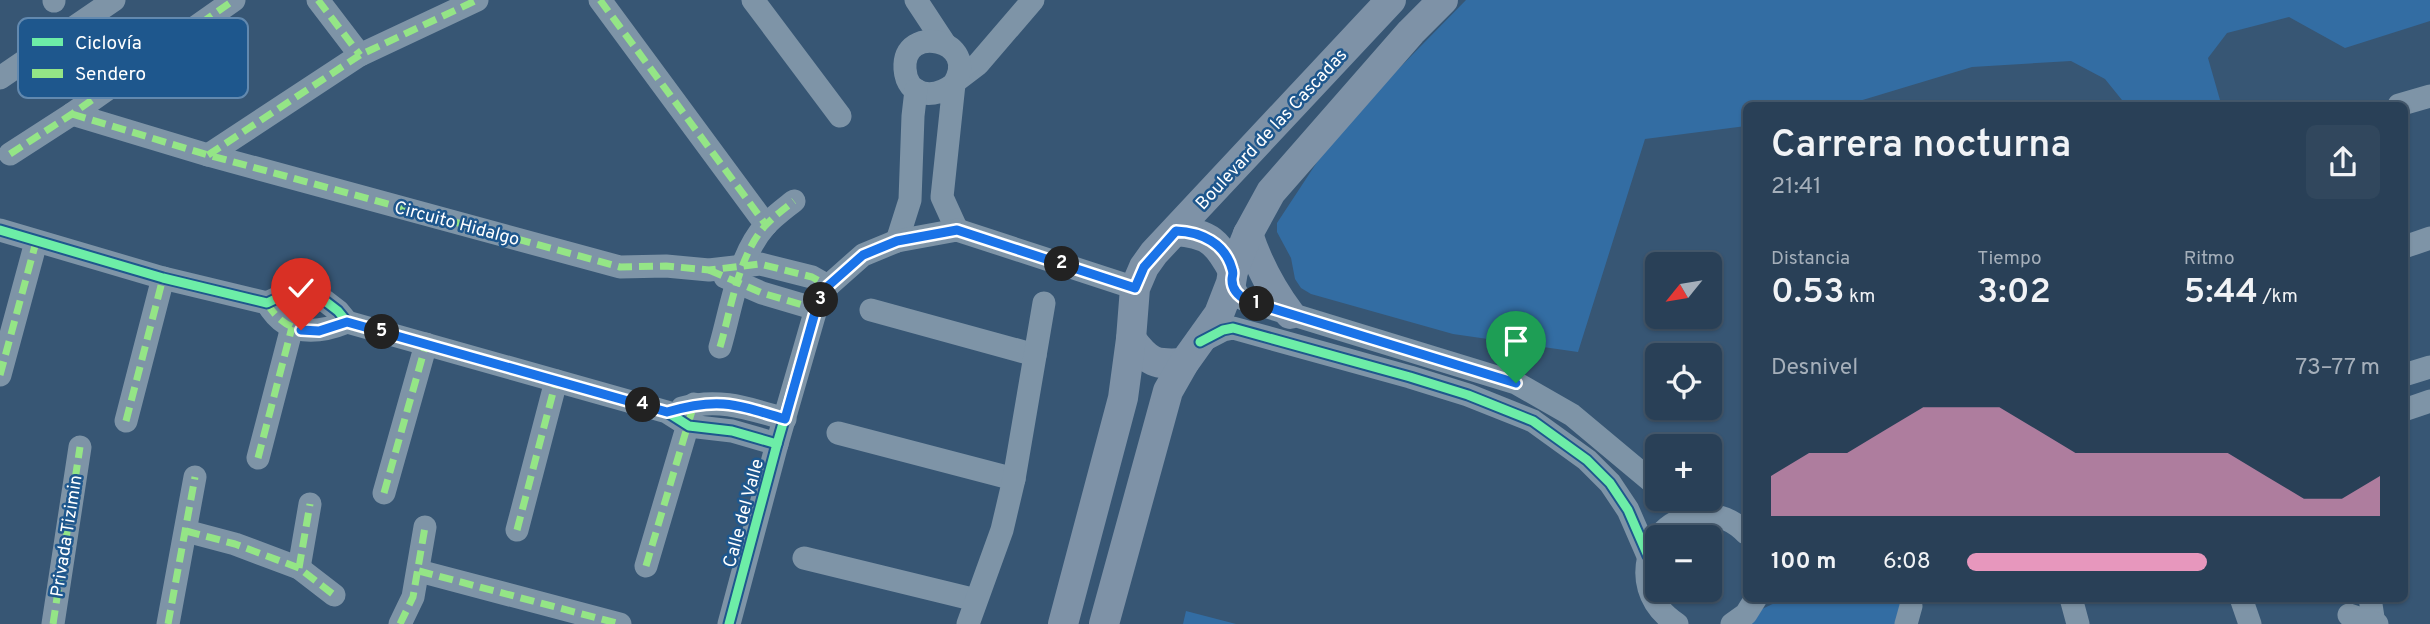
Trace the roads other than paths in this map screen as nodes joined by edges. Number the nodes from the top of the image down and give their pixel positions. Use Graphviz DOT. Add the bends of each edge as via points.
graph roads {
  1 [pos="114,0"];
  2 [pos="234,0"];
  3 [pos="318,0"];
  4 [pos="600,0"];
  5 [pos="754,0"];
  6 [pos="1033,0"];
  7 [pos="1443,0"];
  8 [pos="917,1"];
  9 [pos="466,2"];
  10 [pos="1387,2"];
  11 [pos="88,18"];
  12 [pos="208,18"];
  13 [pos="948,46"];
  14 [pos="995,46"];
  15 [pos="915,47"];
  16 [pos="360,55"];
  17 [pos="18,66"];
  18 [pos="0,78"];
  19 [pos="955,82"];
  20 [pos="916,90"];
  21 [pos="2430,96"];
  22 [pos="95,98"];
  23 [pos="2408,102"];
  24 [pos="72,114"];
  25 [pos="840,117"];
  26 [pos="10,154"];
  27 [pos="208,155"];
  28 [pos="942,197"];
  29 [pos="910,200"];
  30 [pos="794,201"];
  31 [pos="766,225"];
  32 [pos="0,230"];
  33 [pos="957,230"];
  34 [pos="1176,231"];
  35 [pos="1248,234"];
  36 [pos="2430,238"];
  37 [pos="897,241"];
  38 [pos="36,242"];
  39 [pos="2408,246"];
  40 [pos="740,274"];
  41 [pos="1232,277"];
  42 [pos="163,278"];
  43 [pos="828,286"];
  44 [pos="1135,288"];
  45 [pos="267,303"];
  46 [pos="1044,303"];
  47 [pos="816,309"];
  48 [pos="871,310"];
  49 [pos="1290,314"];
  50 [pos="347,322"];
  51 [pos="292,327"];
  52 [pos="1131,339"];
  53 [pos="426,344"];
  54 [pos="720,348"];
  55 [pos="1192,352"];
  56 [pos="1035,355"];
  57 [pos="2430,367"];
  58 [pos="2408,374"];
  59 [pos="0,375"];
  60 [pos="556,381"];
  61 [pos="2430,401"];
  62 [pos="2408,409"];
  63 [pos="692,415"];
  64 [pos="785,419"];
  65 [pos="126,421"];
  66 [pos="838,433"];
  67 [pos="777,444"];
  68 [pos="80,447"];
  69 [pos="258,458"];
  70 [pos="1645,476"];
  71 [pos="195,477"];
  72 [pos="1014,479"];
  73 [pos="384,493"];
  74 [pos="1645,499"];
  75 [pos="310,503"];
  76 [pos="1628,510"];
  77 [pos="1690,511"];
  78 [pos="1695,515"];
  79 [pos="1670,525"];
  80 [pos="425,527"];
  81 [pos="517,530"];
  82 [pos="186,531"];
  83 [pos="1743,531"];
  84 [pos="1645,532"];
  85 [pos="804,558"];
  86 [pos="646,566"];
  87 [pos="299,568"];
  88 [pos="419,571"];
  89 [pos="334,595"];
  90 [pos="976,600"];
  91 [pos="1653,602"];
  92 [pos="1654,602"];
  93 [pos="1756,602"];
  94 [pos="2072,602"];
  95 [pos="2242,602"];
  96 [pos="2371,602"];
  97 [pos="2348,612"];
  98 [pos="581,619"];
  99 [pos="2375,623"];
  100 [pos="53,624"];
  101 [pos="168,624"];
  102 [pos="400,624"];
  103 [pos="620,624"];
  104 [pos="729,624"];
  105 [pos="968,624"];
  106 [pos="1063,624"];
  107 [pos="1104,624"];
  108 [pos="1649,624"];
  109 [pos="1677,624"];
  110 [pos="1732,624"];
  111 [pos="2078,624"];
  112 [pos="2250,624"];
  1 -- 11 [label="street"];
  2 -- 12 [label="street"];
  3 -- 16 [label="street"];
  4 -- 31 [label="street"];
  5 -- 25 [label="street"];
  6 -- 14 [label="street"];
  7 -- 35 [label="main road" via="1271,192"];
  8 -- 13 [label="street"];
  8 -- 15 [label="street"];
  9 -- 16 [label="street"];
  10 -- 34 [label="main road, Boulevard de las Cascadas"];
  13 -- 14 [label="street"];
  13 -- 15 [label="street" via="929,40"];
  13 -- 19 [label="street" via="957,58"];
  14 -- 19 [label="street"];
  15 -- 20 [label="street" via="908,54 905,74"];
  16 -- 27 [label="street"];
  17 -- 18 [label="street"];
  19 -- 20 [label="street" via="943,93 929,95"];
  19 -- 28 [label="street"];
  20 -- 29 [label="street"];
  21 -- 23 [label="street"];
  22 -- 24 [label="street"];
  24 -- 26 [label="street"];
  24 -- 27 [label="street, Circuito Hidalgo"];
  27 -- 40 [label="street, Circuito Hidalgo" via="620,267"];
  28 -- 29 [label="street"];
  28 -- 33 [label="street"];
  29 -- 37 [label="street"];
  30 -- 31 [label="street"];
  31 -- 40 [label="street"];
  32 -- 38 [label="street"];
  33 -- 37 [label="street, Calle del Valle"];
  33 -- 44 [label="street, Calle del Valle"];
  34 -- 41 [label="main road" via="1209,238 1223,252"];
  34 -- 44 [label="main road, Boulevard de las Cascadas" via="1144,267"];
  35 -- 41 [label="main road"];
  35 -- 49 [label="main road" via="1266,280"];
  36 -- 39 [label="street"];
  37 -- 43 [label="street, Calle del Valle" via="863,255"];
  38 -- 42 [label="street"];
  38 -- 59 [label="street"];
  40 -- 43 [label="street, Circuito Hidalgo" via="760,264 812,277"];
  40 -- 47 [label="street, Circuito Hidalgo"];
  40 -- 54 [label="street"];
  41 -- 49 [label="street" via="1239,297"];
  41 -- 55 [label="main road" via="1219,314"];
  42 -- 45 [label="street"];
  42 -- 65 [label="street"];
  43 -- 47 [label="street, Calle del Valle"];
  44 -- 52 [label="main road, Boulevard de las Cascadas"];
  45 -- 50 [label="street" via="288,293 306,293 325,301"];
  45 -- 51 [label="street" via="273,314"];
  46 -- 56 [label="street"];
  47 -- 64 [label="street, Calle del Valle"];
  48 -- 56 [label="street"];
  49 -- 70 [label="street" via="1516,383 1572,415"];
  50 -- 51 [label="street" via="319,331"];
  50 -- 53 [label="street"];
  51 -- 69 [label="street"];
  52 -- 55 [label="main road" via="1155,363"];
  52 -- 106 [label="main road, Boulevard de las Cascadas" via="1123,398"];
  53 -- 60 [label="street"];
  53 -- 73 [label="street"];
  55 -- 76 [label="street" via="1233,328 1468,395 1533,421 1587,460"];
  55 -- 107 [label="main road" via="1168,390"];
  56 -- 72 [label="street"];
  57 -- 58 [label="street"];
  60 -- 63 [label="street"];
  60 -- 81 [label="street"];
  61 -- 62 [label="street"];
  63 -- 64 [label="street" via="733,404"];
  63 -- 67 [label="street"];
  63 -- 86 [label="street"];
  64 -- 67 [label="street, Calle del Valle"];
  66 -- 72 [label="street"];
  67 -- 104 [label="street, Calle del Valle"];
  68 -- 100 [label="street, Privada Tizimin"];
  71 -- 82 [label="street"];
  72 -- 90 [label="street" via="1002,530"];
  74 -- 76 [label="street"];
  75 -- 87 [label="street"];
  76 -- 84 [label="street"];
  77 -- 78 [label="street"];
  78 -- 79 [label="street"];
  78 -- 83 [label="street" via="1726,518"];
  80 -- 88 [label="street"];
  82 -- 87 [label="street"];
  82 -- 101 [label="street"];
  85 -- 90 [label="street"];
  87 -- 89 [label="street"];
  88 -- 98 [label="street"];
  88 -- 102 [label="street"];
  90 -- 105 [label="street"];
  91 -- 108 [label="street"];
  92 -- 109 [label="street"];
  93 -- 110 [label="street"];
  94 -- 111 [label="street"];
  95 -- 112 [label="street"];
  96 -- 99 [label="street"];
  97 -- 99 [label="street"];
  98 -- 103 [label="street"];
}
